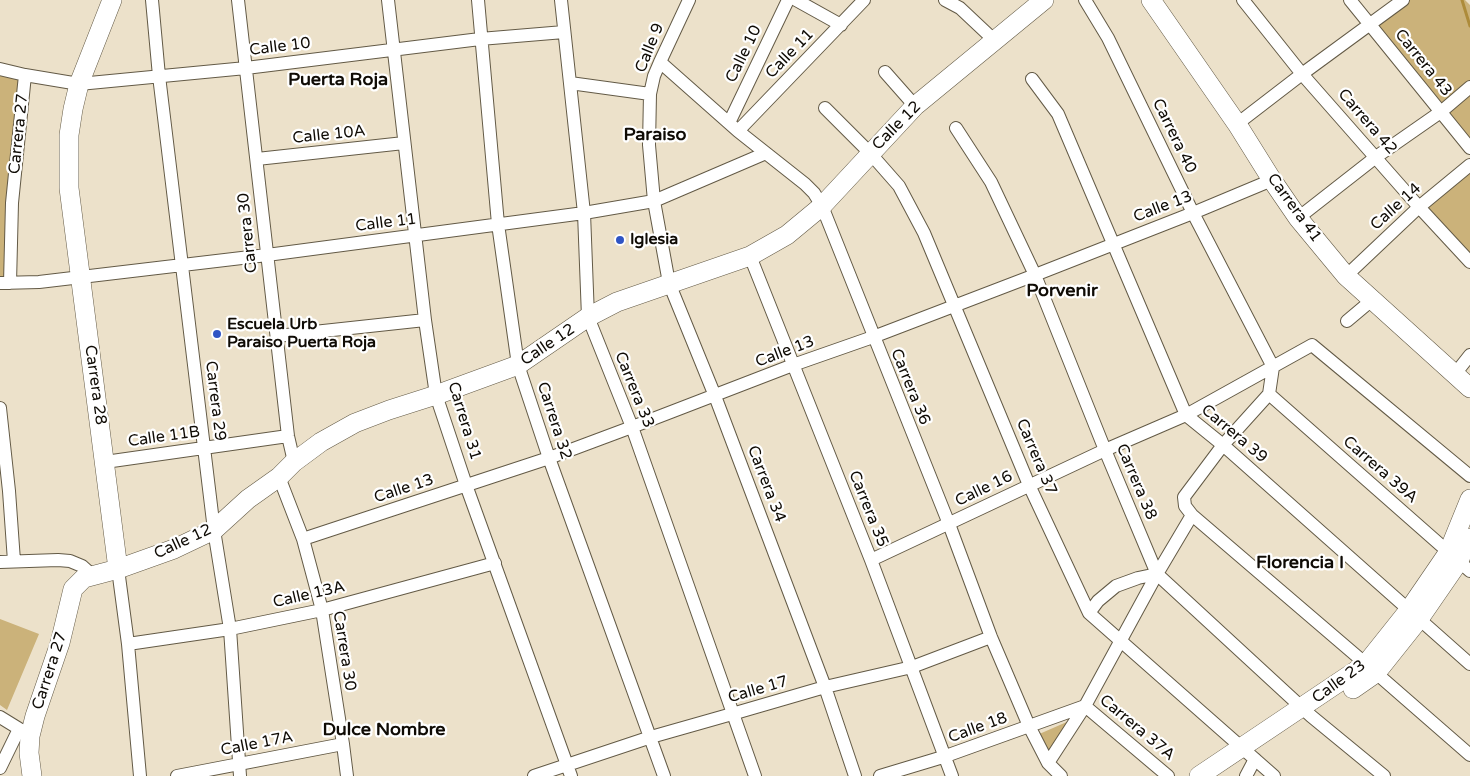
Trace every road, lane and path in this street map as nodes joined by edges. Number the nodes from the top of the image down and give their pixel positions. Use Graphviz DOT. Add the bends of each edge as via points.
graph roads {
  1 [pos="112,0"];
  2 [pos="152,0"];
  3 [pos="238,0"];
  4 [pos="388,0"];
  5 [pos="478,0"];
  6 [pos="561,0"];
  7 [pos="689,0"];
  8 [pos="788,0"];
  9 [pos="796,0"];
  10 [pos="864,0"];
  11 [pos="945,0"];
  12 [pos="1044,0"];
  13 [pos="1086,0"];
  14 [pos="1151,0"];
  15 [pos="1243,0"];
  16 [pos="1350,0"];
  17 [pos="1403,0"];
  18 [pos="816,5"];
  19 [pos="1371,24"];
  20 [pos="841,25"];
  21 [pos="564,32"];
  22 [pos="480,39"];
  23 [pos="994,40"];
  24 [pos="393,48"];
  25 [pos="660,62"];
  26 [pos="246,68"];
  27 [pos="0,69"];
  28 [pos="885,72"];
  29 [pos="1302,74"];
  30 [pos="26,76"];
  31 [pos="159,76"];
  32 [pos="1032,79"];
  33 [pos="79,84"];
  34 [pos="570,84"];
  35 [pos="1470,86"];
  36 [pos="650,94"];
  37 [pos="915,106"];
  38 [pos="825,108"];
  39 [pos="1442,111"];
  40 [pos="1237,124"];
  41 [pos="734,127"];
  42 [pos="956,128"];
  43 [pos="404,143"];
  44 [pos="1470,148"];
  45 [pos="766,153"];
  46 [pos="870,153"];
  47 [pos="1376,157"];
  48 [pos="257,159"];
  49 [pos="1470,165"];
  50 [pos="1272,180"];
  51 [pos="654,201"];
  52 [pos="822,206"];
  53 [pos="1419,207"];
  54 [pos="584,213"];
  55 [pos="1193,213"];
  56 [pos="1298,218"];
  57 [pos="498,224"];
  58 [pos="416,235"];
  59 [pos="1114,243"];
  60 [pos="267,254"];
  61 [pos="750,256"];
  62 [pos="1470,262"];
  63 [pos="181,264"];
  64 [pos="1035,275"];
  65 [pos="1346,276"];
  66 [pos="80,278"];
  67 [pos="5,283"];
  68 [pos="669,283"];
  69 [pos="1372,300"];
  70 [pos="954,306"];
  71 [pos="588,317"];
  72 [pos="425,320"];
  73 [pos="1347,321"];
  74 [pos="277,336"];
  75 [pos="873,337"];
  76 [pos="1470,354"];
  77 [pos="518,365"];
  78 [pos="793,365"];
  79 [pos="1273,368"];
  80 [pos="1455,374"];
  81 [pos="1470,388"];
  82 [pos="1269,394"];
  83 [pos="436,396"];
  84 [pos="715,396"];
  85 [pos="0,408"];
  86 [pos="1186,415"];
  87 [pos="632,427"];
  88 [pos="288,436"];
  89 [pos="1224,445"];
  90 [pos="204,448"];
  91 [pos="1104,450"];
  92 [pos="548,458"];
  93 [pos="105,462"];
  94 [pos="294,462"];
  95 [pos="1470,476"];
  96 [pos="279,477"];
  97 [pos="466,485"];
  98 [pos="1029,485"];
  99 [pos="1470,499"];
  100 [pos="1192,515"];
  101 [pos="948,524"];
  102 [pos="214,530"];
  103 [pos="1470,533"];
  104 [pos="303,539"];
  105 [pos="871,560"];
  106 [pos="14,561"];
  107 [pos="1459,561"];
  108 [pos="0,562"];
  109 [pos="495,564"];
  110 [pos="118,569"];
  111 [pos="1158,574"];
  112 [pos="92,575"];
  113 [pos="322,610"];
  114 [pos="1089,613"];
  115 [pos="1414,614"];
  116 [pos="230,629"];
  117 [pos="990,638"];
  118 [pos="1120,641"];
  119 [pos="128,644"];
  120 [pos="1470,664"];
  121 [pos="912,667"];
  122 [pos="1371,669"];
  123 [pos="825,687"];
  124 [pos="1085,706"];
  125 [pos="1307,712"];
  126 [pos="732,714"];
  127 [pos="0,717"];
  128 [pos="1029,726"];
  129 [pos="25,732"];
  130 [pos="651,738"];
  131 [pos="343,744"];
  132 [pos="1249,754"];
  133 [pos="1470,755"];
  134 [pos="944,757"];
  135 [pos="1048,763"];
  136 [pos="0,768"];
  137 [pos="239,770"];
  138 [pos="569,770"];
  139 [pos="32,776"];
  140 [pos="140,776"];
  141 [pos="177,776"];
  142 [pos="347,776"];
  143 [pos="534,776"];
  144 [pos="664,776"];
  145 [pos="754,776"];
  146 [pos="855,776"];
  147 [pos="880,776"];
  148 [pos="952,776"];
  149 [pos="1061,776"];
  150 [pos="1168,776"];
  151 [pos="1199,776"];
  152 [pos="1220,776"];
  153 [pos="1246,776"];
  154 [pos="1274,776"];
  155 [pos="1384,776"];
  1 -- 33 [label="street, Carrera 28"];
  2 -- 31 [label="street, Carrera 29"];
  3 -- 26 [label="street, Carrera 30"];
  4 -- 24 [label="street, Carrera 31"];
  5 -- 22 [label="street, Carrera 32"];
  6 -- 21 [label="street, Carrera 33"];
  7 -- 25 [label="street, Calle 9"];
  8 -- 41 [label="street, Calle 10"];
  9 -- 18 [label="street"];
  10 -- 20 [label="street, Calle 11"];
  11 -- 23 [label="street" via="960,8"];
  12 -- 23 [label="street, Calle 12"];
  13 -- 55 [label="street, Carrera 40" via="1108,38"];
  14 -- 40 [label="street, Carrera 41"];
  15 -- 29 [label="street, Carrera 42"];
  16 -- 19 [label="street, Carrera 43"];
  17 -- 19 [label="street"];
  18 -- 20 [label="street"];
  19 -- 29 [label="street"];
  19 -- 39 [label="street, Carrera 43"];
  20 -- 41 [label="street, Calle 11"];
  21 -- 22 [label="street, Calle 10"];
  21 -- 34 [label="street, Carrera 33"];
  22 -- 24 [label="street, Calle 10"];
  22 -- 57 [label="street, Carrera 32"];
  23 -- 37 [label="street, Calle 12"];
  24 -- 26 [label="street, Calle 10"];
  24 -- 43 [label="street, Carrera 31"];
  25 -- 36 [label="street, Calle 9"];
  25 -- 41 [label="street, Carrera 36"];
  26 -- 31 [label="street, Calle 10"];
  26 -- 48 [label="street, Carrera 30"];
  27 -- 30 [label="street, Calle 10"];
  28 -- 37 [label="street"];
  29 -- 40 [label="street"];
  29 -- 47 [label="street, Carrera 42"];
  30 -- 33 [label="street, Calle 10"];
  30 -- 67 [label="street, Carrera 27"];
  31 -- 33 [label="street, Calle 10"];
  31 -- 63 [label="street, Carrera 29"];
  32 -- 59 [label="street, Carrera 39" via="1058,114"];
  33 -- 66 [label="street, Carrera 28" via="70,135 69,188"];
  34 -- 36 [label="street"];
  34 -- 54 [label="street, Carrera 33"];
  35 -- 39 [label="street"];
  36 -- 51 [label="street, Calle 9"];
  37 -- 46 [label="street, Calle 12"];
  38 -- 46 [label="street, Carrera 37"];
  39 -- 44 [label="street, Carrera 43"];
  39 -- 47 [label="street"];
  40 -- 50 [label="street, Carrera 41"];
  41 -- 45 [label="street, Carrera 36"];
  42 -- 64 [label="street, Carrera 38" via="991,182"];
  43 -- 48 [label="street, Calle 10A"];
  43 -- 58 [label="street, Carrera 31"];
  45 -- 51 [label="street, Calle 11"];
  45 -- 52 [label="street, Carrera 36" via="805,184"];
  46 -- 52 [label="street, Calle 12"];
  46 -- 70 [label="street, Carrera 37" via="899,186 924,232"];
  47 -- 53 [label="street, Carrera 42"];
  47 -- 56 [label="street"];
  48 -- 60 [label="street, Carrera 30"];
  49 -- 53 [label="street, Calle 14"];
  50 -- 55 [label="street, Calle 13"];
  50 -- 56 [label="street, Carrera 41"];
  51 -- 54 [label="street, Calle 11"];
  51 -- 68 [label="street, Carrera 34"];
  52 -- 61 [label="street, Calle 12" via="787,235"];
  52 -- 75 [label="street, Carrera 36"];
  53 -- 62 [label="street, Carrera 42"];
  53 -- 65 [label="street, Calle 14"];
  54 -- 57 [label="street, Calle 11"];
  54 -- 71 [label="street, Carrera 33"];
  55 -- 59 [label="street, Calle 13"];
  55 -- 79 [label="street, Carrera 40"];
  56 -- 65 [label="street, Carrera 41"];
  57 -- 58 [label="street, Calle 11"];
  57 -- 77 [label="street, Carrera 32"];
  58 -- 60 [label="street, Calle 11"];
  58 -- 72 [label="street, Carrera 31"];
  59 -- 64 [label="street, Calle 13"];
  59 -- 86 [label="street, Carrera 39"];
  60 -- 63 [label="street, Calle 11"];
  60 -- 74 [label="street, Carrera 30"];
  61 -- 68 [label="street, Calle 12"];
  61 -- 78 [label="street, Carrera 35"];
  63 -- 66 [label="street, Calle 11"];
  63 -- 90 [label="street, Carrera 29"];
  64 -- 70 [label="street, Calle 13"];
  64 -- 91 [label="street, Carrera 38"];
  65 -- 69 [label="street, Carrera 41"];
  66 -- 67 [label="street, Calle 11"];
  66 -- 93 [label="street, Carrera 28"];
  68 -- 71 [label="street, Calle 12" via="617,302"];
  68 -- 84 [label="street, Carrera 34"];
  69 -- 73 [label="street"];
  69 -- 80 [label="street, Carrera 41"];
  70 -- 75 [label="street, Calle 13"];
  70 -- 98 [label="street, Carrera 37"];
  71 -- 77 [label="street, Calle 12"];
  71 -- 87 [label="street, Carrera 33"];
  72 -- 74 [label="street"];
  72 -- 83 [label="street, Carrera 31"];
  74 -- 88 [label="street, Carrera 30"];
  75 -- 78 [label="street, Calle 13"];
  75 -- 101 [label="street, Carrera 36"];
  76 -- 80 [label="street"];
  77 -- 83 [label="street, Calle 12"];
  77 -- 92 [label="street, Carrera 32"];
  78 -- 84 [label="street, Calle 13"];
  78 -- 105 [label="street, Carrera 35"];
  79 -- 82 [label="street"];
  79 -- 86 [label="street, Calle 16"];
  79 -- 95 [label="street, Calle 16" via="1312,345"];
  80 -- 81 [label="street, Carrera 41"];
  82 -- 89 [label="street"];
  82 -- 107 [label="street, Carrera 39A"];
  83 -- 94 [label="street, Calle 12" via="355,424 321,442"];
  83 -- 97 [label="street, Carrera 31"];
  84 -- 87 [label="street, Calle 13"];
  84 -- 123 [label="street, Carrera 34"];
  85 -- 106 [label="street"];
  86 -- 89 [label="street, Carrera 39"];
  86 -- 91 [label="street, Calle 16"];
  87 -- 92 [label="street, Calle 13"];
  87 -- 126 [label="street, Carrera 33"];
  88 -- 90 [label="street, Calle 11B"];
  88 -- 94 [label="street, Carrera 30"];
  89 -- 100 [label="street" via="1184,497 1185,506"];
  89 -- 115 [label="street, Carrera 39"];
  90 -- 93 [label="street, Calle 11B"];
  90 -- 102 [label="street, Carrera 29"];
  91 -- 98 [label="street, Calle 16"];
  91 -- 111 [label="street, Carrera 38"];
  92 -- 97 [label="street, Calle 13"];
  92 -- 130 [label="street, Carrera 32"];
  93 -- 110 [label="street, Carrera 28"];
  94 -- 96 [label="street, Calle 12"];
  96 -- 102 [label="street, Calle 12" via="248,499"];
  96 -- 104 [label="street, Carrera 30"];
  97 -- 104 [label="street, Calle 13"];
  97 -- 109 [label="street, Carrera 31"];
  98 -- 101 [label="street, Calle 16"];
  98 -- 114 [label="street, Carrera 37"];
  99 -- 107 [label="street, Calle 23"];
  100 -- 111 [label="street"];
  100 -- 122 [label="street"];
  101 -- 105 [label="street, Calle 16"];
  101 -- 117 [label="street, Carrera 36"];
  102 -- 110 [label="street, Calle 12" via="174,549"];
  102 -- 116 [label="street, Carrera 29"];
  103 -- 107 [label="street, Calle 23"];
  104 -- 113 [label="street, Carrera 30"];
  105 -- 121 [label="street, Carrera 35"];
  106 -- 108 [label="street"];
  106 -- 112 [label="street" via="70,562 82,566"];
  107 -- 115 [label="street, Calle 23"];
  109 -- 113 [label="street, Calle 13A"];
  109 -- 138 [label="street, Carrera 31"];
  110 -- 112 [label="street, Calle 12"];
  110 -- 119 [label="street, Carrera 28"];
  111 -- 114 [label="street" via="1116,586 1098,600"];
  111 -- 118 [label="street"];
  111 -- 125 [label="street, Carrera 38"];
  112 -- 129 [label="street, Carrera 27" via="73,589 60,643 35,716"];
  113 -- 116 [label="street, Calle 13A"];
  113 -- 131 [label="street, Carrera 30"];
  114 -- 118 [label="street, Carrera 37"];
  115 -- 120 [label="street, Carrera 39"];
  115 -- 122 [label="street, Calle 23"];
  116 -- 119 [label="street, Calle 13A"];
  116 -- 137 [label="street, Carrera 29"];
  117 -- 121 [label="street, Calle 17"];
  117 -- 128 [label="street, Carrera 36"];
  118 -- 124 [label="street"];
  118 -- 132 [label="street, Carrera 37"];
  119 -- 140 [label="street, Carrera 28"];
  121 -- 123 [label="street, Calle 17"];
  121 -- 134 [label="street, Carrera 35"];
  122 -- 125 [label="street, Calle 23"];
  122 -- 133 [label="street"];
  123 -- 126 [label="street, Calle 17"];
  123 -- 146 [label="street, Carrera 34"];
  124 -- 128 [label="street, Calle 18"];
  124 -- 135 [label="street"];
  124 -- 150 [label="street, Carrera 37A"];
  125 -- 132 [label="street, Calle 23"];
  125 -- 155 [label="street, Carrera 38"];
  126 -- 130 [label="street, Calle 17"];
  126 -- 145 [label="street, Carrera 33"];
  127 -- 129 [label="street"];
  128 -- 134 [label="street, Calle 18"];
  128 -- 135 [label="street, Carrera 36"];
  129 -- 136 [label="street"];
  129 -- 139 [label="street, Carrera 27"];
  130 -- 138 [label="street, Calle 17"];
  130 -- 144 [label="street, Carrera 32"];
  131 -- 137 [label="street, Calle 17A"];
  131 -- 142 [label="street, Carrera 30"];
  132 -- 151 [label="street, Calle 23"];
  132 -- 152 [label="street, Calle 23"];
  132 -- 153 [label="street"];
  132 -- 154 [label="street, Carrera 37"];
  134 -- 147 [label="street, Calle 18"];
  134 -- 148 [label="street, Carrera 35"];
  135 -- 149 [label="street, Carrera 36"];
  137 -- 141 [label="street, Calle 17A"];
  138 -- 143 [label="street, Calle 17"];
}
